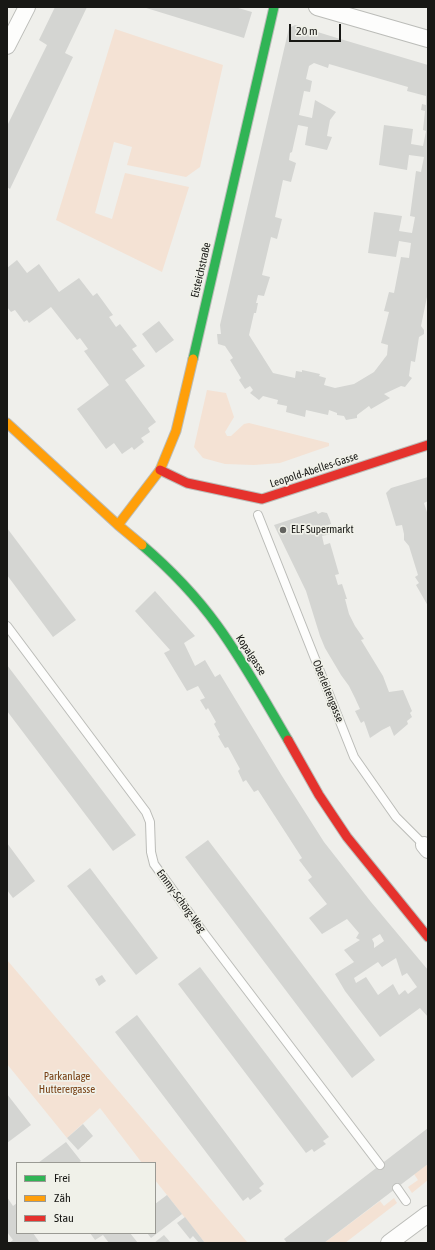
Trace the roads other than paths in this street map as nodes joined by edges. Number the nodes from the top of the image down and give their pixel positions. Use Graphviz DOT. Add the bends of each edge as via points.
graph roads {
  1 [pos="27,7"];
  2 [pos="274,7"];
  3 [pos="317,7"];
  4 [pos="428,39"];
  5 [pos="8,43"];
  6 [pos="7,423"];
  7 [pos="428,445"];
  8 [pos="160,470"];
  9 [pos="258,515"];
  10 [pos="118,524"];
  11 [pos="7,626"];
  12 [pos="426,847"];
  13 [pos="428,937"];
  14 [pos="380,1165"];
  15 [pos="397,1188"];
  16 [pos="406,1201"];
  17 [pos="428,1214"];
  18 [pos="389,1243"];
  1 -- 5 [label="street"];
  2 -- 8 [label="street, Eisteichstraße" via="176,431"];
  3 -- 4 [label="street"];
  6 -- 10 [label="street, Kopalgasse"];
  7 -- 8 [label="street, Leopold-Abelles-Gasse" via="262,499 187,483"];
  8 -- 10 [label="street, Eisteichstraße"];
  9 -- 12 [label="lane, Oberleitengasse" via="354,757 396,817"];
  10 -- 13 [label="street, Kopalgasse" via="158,559 217,625 255,683 319,795 347,837"];
  11 -- 14 [label="lane, Emmy-Schörg-Weg" via="146,812 150,822 154,864"];
  15 -- 16 [label="lane"];
  17 -- 18 [label="street"];
}
